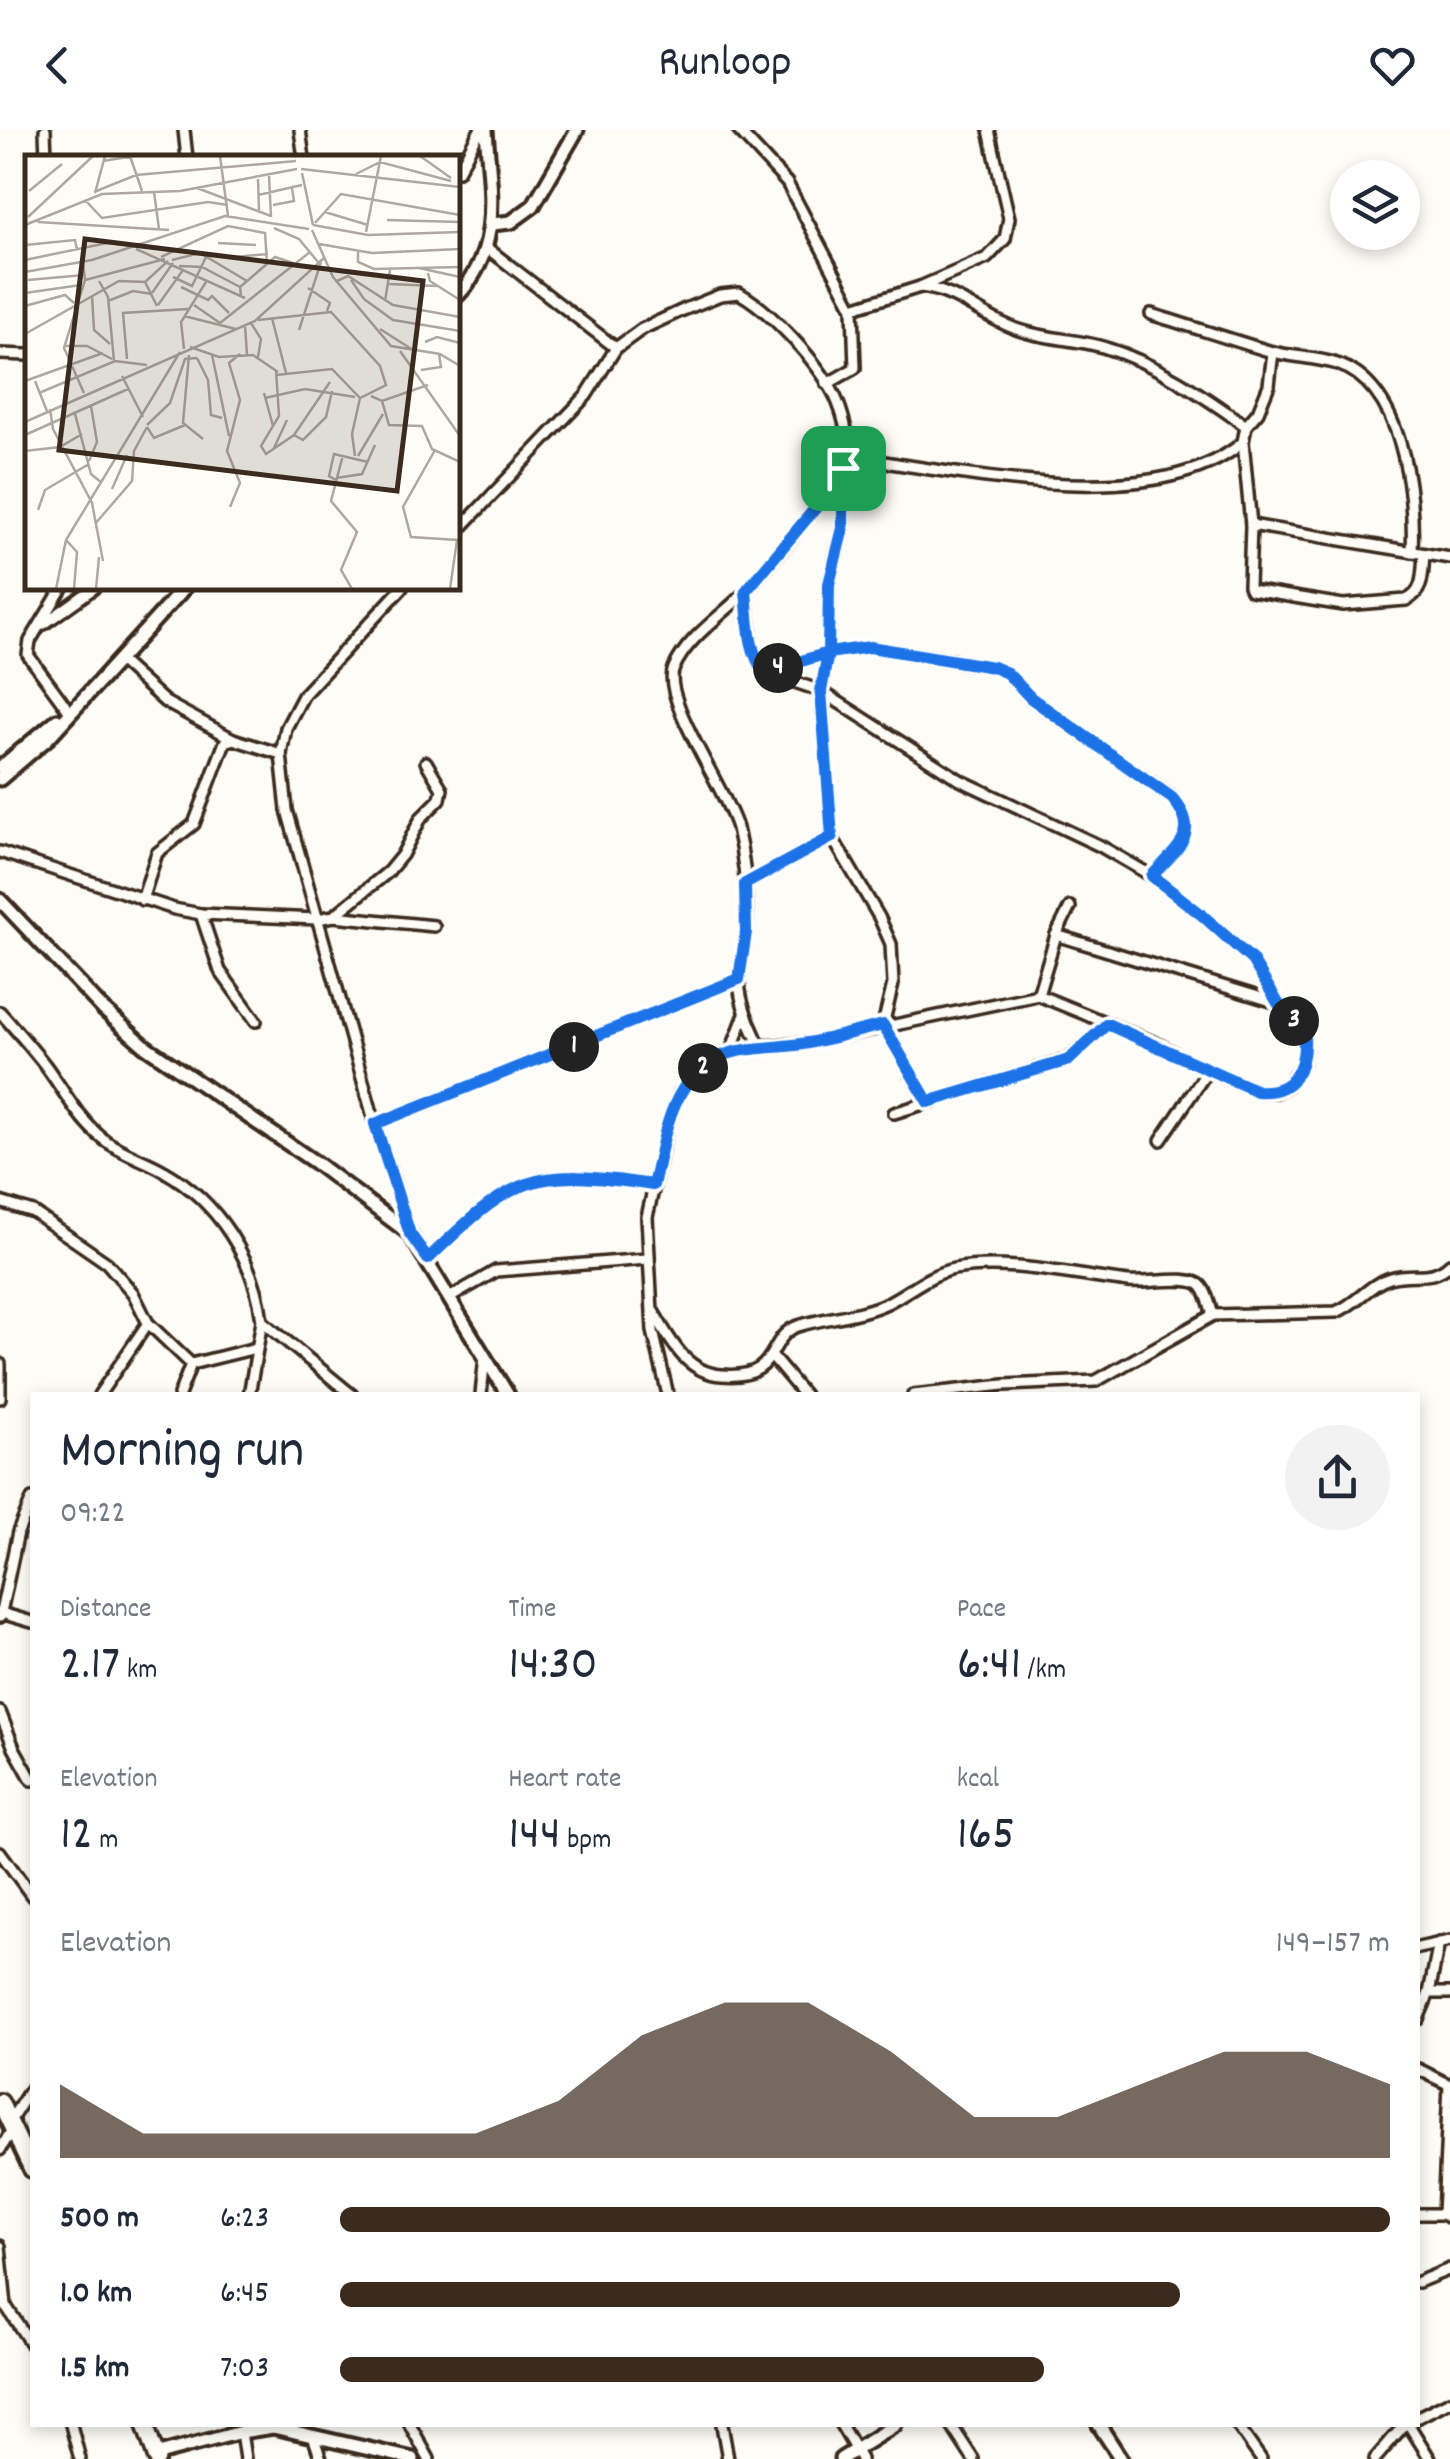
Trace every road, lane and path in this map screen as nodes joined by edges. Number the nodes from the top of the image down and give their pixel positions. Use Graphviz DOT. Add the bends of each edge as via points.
graph roads {
  1 [pos="44,130"];
  2 [pos="184,130"];
  3 [pos="300,130"];
  4 [pos="483,130"];
  5 [pos="577,130"];
  6 [pos="738,130"];
  7 [pos="989,130"];
  8 [pos="46,155"];
  9 [pos="186,155"];
  10 [pos="304,155"];
  11 [pos="460,168"];
  12 [pos="492,224"];
  13 [pos="488,248"];
  14 [pos="920,287"];
  15 [pos="460,292"];
  16 [pos="853,308"];
  17 [pos="1152,314"];
  18 [pos="616,348"];
  19 [pos="1273,352"];
  20 [pos="0,354"];
  21 [pos="25,355"];
  22 [pos="828,384"];
  23 [pos="1246,426"];
  24 [pos="1243,442"];
  25 [pos="850,457"];
  26 [pos="843,468"];
  27 [pos="1251,526"];
  28 [pos="460,529"];
  29 [pos="1412,552"];
  30 [pos="1424,554"];
  31 [pos="1450,558"];
  32 [pos="61,590"];
  33 [pos="91,590"];
  34 [pos="182,590"];
  35 [pos="400,590"];
  36 [pos="746,591"];
  37 [pos="40,627"];
  38 [pos="828,653"];
  39 [pos="120,661"];
  40 [pos="765,672"];
  41 [pos="821,691"];
  42 [pos="85,699"];
  43 [pos="69,711"];
  44 [pos="233,739"];
  45 [pos="281,754"];
  46 [pos="426,762"];
  47 [pos="0,768"];
  48 [pos="0,779"];
  49 [pos="832,837"];
  50 [pos="0,852"];
  51 [pos="1152,876"];
  52 [pos="745,884"];
  53 [pos="0,900"];
  54 [pos="142,900"];
  55 [pos="1070,907"];
  56 [pos="200,914"];
  57 [pos="334,916"];
  58 [pos="318,919"];
  59 [pos="434,926"];
  60 [pos="1056,935"];
  61 [pos="739,979"];
  62 [pos="1038,995"];
  63 [pos="1278,1003"];
  64 [pos="0,1012"];
  65 [pos="745,1014"];
  66 [pos="256,1021"];
  67 [pos="1107,1024"];
  68 [pos="883,1025"];
  69 [pos="760,1046"];
  70 [pos="730,1053"];
  71 [pos="1208,1070"];
  72 [pos="928,1102"];
  73 [pos="894,1113"];
  74 [pos="375,1124"];
  75 [pos="1161,1140"];
  76 [pos="653,1185"];
  77 [pos="2,1199"];
  78 [pos="410,1234"];
  79 [pos="428,1259"];
  80 [pos="647,1259"];
  81 [pos="1450,1264"];
  82 [pos="451,1297"];
  83 [pos="652,1308"];
  84 [pos="1214,1315"];
  85 [pos="262,1321"];
  86 [pos="148,1323"];
  87 [pos="256,1348"];
  88 [pos="485,1354"];
  89 [pos="773,1358"];
  90 [pos="0,1364"];
  91 [pos="191,1364"];
  92 [pos="334,1380"];
  93 [pos="1096,1381"];
  94 [pos="101,1392"];
  95 [pos="180,1392"];
  96 [pos="249,1392"];
  97 [pos="330,1392"];
  98 [pos="348,1392"];
  99 [pos="481,1392"];
  100 [pos="506,1392"];
  101 [pos="667,1392"];
  102 [pos="801,1392"];
  103 [pos="939,1392"];
  104 [pos="1098,1392"];
  105 [pos="0,1398"];
  106 [pos="30,1504"];
  107 [pos="0,1615"];
  108 [pos="30,1622"];
  109 [pos="0,1712"];
  110 [pos="30,1776"];
  111 [pos="0,1852"];
  112 [pos="30,1893"];
  113 [pos="1450,1942"];
  114 [pos="1438,1943"];
  115 [pos="1420,1948"];
  116 [pos="1429,1993"];
  117 [pos="1450,1994"];
  118 [pos="1420,2013"];
  119 [pos="1420,2070"];
  120 [pos="1450,2084"];
  121 [pos="30,2094"];
  122 [pos="0,2102"];
  123 [pos="12,2124"];
  124 [pos="0,2150"];
  125 [pos="30,2164"];
  126 [pos="1420,2214"];
  127 [pos="1446,2216"];
  128 [pos="0,2246"];
  129 [pos="1450,2269"];
  130 [pos="1420,2281"];
  131 [pos="30,2343"];
  132 [pos="1450,2401"];
  133 [pos="1420,2416"];
  134 [pos="72,2427"];
  135 [pos="146,2427"];
  136 [pos="268,2427"];
  137 [pos="277,2427"];
  138 [pos="411,2427"];
  139 [pos="722,2427"];
  140 [pos="843,2427"];
  141 [pos="892,2427"];
  142 [pos="953,2427"];
  143 [pos="1099,2427"];
  144 [pos="1239,2427"];
  145 [pos="1405,2427"];
  146 [pos="1408,2427"];
  147 [pos="241,2432"];
  148 [pos="313,2436"];
  149 [pos="858,2454"];
  150 [pos="156,2457"];
  151 [pos="80,2459"];
  152 [pos="245,2459"];
  153 [pos="321,2459"];
  154 [pos="413,2459"];
  155 [pos="429,2459"];
  156 [pos="728,2459"];
  157 [pos="841,2459"];
  158 [pos="973,2459"];
  159 [pos="1122,2459"];
  160 [pos="1261,2459"];
  161 [pos="1375,2459"];
  162 [pos="1430,2459"];
  1 -- 8 [label="street"];
  2 -- 9 [label="street"];
  3 -- 10 [label="street"];
  4 -- 11 [label="street"];
  4 -- 12 [label="street"];
  5 -- 12 [label="street" via="533,206 511,222"];
  6 -- 16 [label="street" via="788,183"];
  7 -- 14 [label="street" via="1009,218 1005,239 987,258"];
  12 -- 13 [label="street"];
  13 -- 15 [label="street"];
  13 -- 18 [label="street"];
  14 -- 16 [label="street"];
  14 -- 23 [label="street" via="940,290 1014,329 1130,357"];
  16 -- 22 [label="street" via="854,368"];
  17 -- 19 [label="street"];
  18 -- 22 [label="street" via="705,300 738,292 764,307"];
  18 -- 28 [label="street" via="586,396"];
  19 -- 23 [label="street" via="1264,400"];
  19 -- 29 [label="street" via="1336,364 1376,394 1393,423 1410,483"];
  20 -- 21 [label="street"];
  22 -- 25 [label="street"];
  23 -- 24 [label="street"];
  24 -- 25 [label="street" via="1194,468 1098,485"];
  24 -- 27 [label="street"];
  25 -- 26 [label="street"];
  26 -- 36 [label="street"];
  26 -- 38 [label="street"];
  27 -- 29 [label="street"];
  27 -- 30 [label="street" via="1252,590 1332,604 1414,596"];
  29 -- 30 [label="street"];
  30 -- 31 [label="street"];
  32 -- 37 [label="street"];
  33 -- 37 [label="street"];
  34 -- 39 [label="street"];
  35 -- 45 [label="street" via="304,694"];
  36 -- 40 [label="street" via="753,652"];
  36 -- 52 [label="street" via="671,672 678,709 732,812"];
  37 -- 43 [label="street" via="28,655"];
  38 -- 40 [label="street"];
  38 -- 41 [label="street"];
  38 -- 51 [label="street" via="870,647 1007,673 1031,698 1184,810 1184,840"];
  39 -- 42 [label="street"];
  39 -- 44 [label="street" via="165,702"];
  40 -- 41 [label="street"];
  41 -- 49 [label="street"];
  41 -- 51 [label="street" via="960,780"];
  42 -- 43 [label="street"];
  42 -- 48 [label="street"];
  43 -- 47 [label="street"];
  44 -- 45 [label="street"];
  44 -- 54 [label="street" via="220,748 194,824 157,853"];
  45 -- 58 [label="street" via="287,810"];
  46 -- 57 [label="street" via="442,788 440,800 388,872"];
  49 -- 52 [label="street"];
  49 -- 68 [label="street" via="891,944 893,984"];
  50 -- 54 [label="street"];
  51 -- 63 [label="street" via="1252,960"];
  52 -- 61 [label="street"];
  53 -- 78 [label="street" via="145,1046"];
  54 -- 56 [label="street"];
  55 -- 60 [label="street"];
  56 -- 58 [label="street"];
  56 -- 66 [label="street" via="220,970"];
  57 -- 58 [label="street"];
  57 -- 59 [label="street"];
  58 -- 74 [label="street"];
  60 -- 62 [label="street"];
  60 -- 63 [label="street"];
  61 -- 65 [label="street"];
  61 -- 74 [label="street"];
  62 -- 67 [label="street"];
  62 -- 68 [label="street"];
  63 -- 71 [label="street" via="1304,1035 1302,1062 1287,1086 1257,1091"];
  64 -- 85 [label="street" via="102,1139 207,1202 246,1264"];
  65 -- 69 [label="street"];
  65 -- 70 [label="street"];
  67 -- 71 [label="street"];
  67 -- 72 [label="street" via="1069,1060"];
  68 -- 69 [label="street" via="809,1043"];
  68 -- 72 [label="street"];
  69 -- 70 [label="street"];
  70 -- 76 [label="street" via="697,1071 680,1092"];
  71 -- 75 [label="street"];
  72 -- 73 [label="street"];
  74 -- 78 [label="street"];
  76 -- 79 [label="street" via="584,1176 533,1181 485,1206"];
  76 -- 80 [label="street"];
  77 -- 86 [label="street" via="42,1217 108,1263"];
  78 -- 79 [label="street"];
  79 -- 82 [label="street"];
  80 -- 82 [label="street" via="496,1272"];
  80 -- 83 [label="street"];
  81 -- 84 [label="street" via="1434,1275 1393,1276 1336,1312"];
  82 -- 88 [label="street"];
  83 -- 89 [label="street" via="675,1348 703,1372 746,1374"];
  83 -- 101 [label="street"];
  84 -- 89 [label="street" via="1202,1286 1192,1280 1142,1284 963,1268 885,1304 790,1330"];
  84 -- 93 [label="street"];
  85 -- 87 [label="street"];
  85 -- 92 [label="street"];
  86 -- 91 [label="street"];
  86 -- 94 [label="street"];
  87 -- 91 [label="street"];
  87 -- 96 [label="street"];
  88 -- 99 [label="street"];
  88 -- 100 [label="street"];
  89 -- 102 [label="street"];
  90 -- 105 [label="street"];
  91 -- 95 [label="street"];
  92 -- 97 [label="street"];
  92 -- 98 [label="street"];
  93 -- 103 [label="street"];
  93 -- 104 [label="street"];
  106 -- 107 [label="street"];
  107 -- 108 [label="street"];
  109 -- 110 [label="street"];
  111 -- 112 [label="street"];
  113 -- 114 [label="street"];
  114 -- 115 [label="street"];
  114 -- 116 [label="street"];
  116 -- 117 [label="street"];
  116 -- 118 [label="street"];
  119 -- 120 [label="street"];
  120 -- 127 [label="street"];
  121 -- 123 [label="street"];
  122 -- 123 [label="highway"];
  123 -- 124 [label="street"];
  123 -- 125 [label="highway"];
  126 -- 127 [label="street"];
  128 -- 131 [label="street" via="6,2306"];
  129 -- 130 [label="street"];
  132 -- 133 [label="street"];
  134 -- 151 [label="street"];
  135 -- 150 [label="highway"];
  136 -- 147 [label="street"];
  137 -- 148 [label="street"];
  138 -- 155 [label="street"];
  139 -- 156 [label="street"];
  140 -- 149 [label="street"];
  141 -- 149 [label="street"];
  142 -- 158 [label="street"];
  143 -- 159 [label="street"];
  144 -- 160 [label="street"];
  145 -- 161 [label="street"];
  146 -- 162 [label="street"];
  147 -- 150 [label="street"];
  147 -- 152 [label="street"];
  148 -- 153 [label="street"];
  148 -- 154 [label="street"];
  149 -- 157 [label="street"];
}
